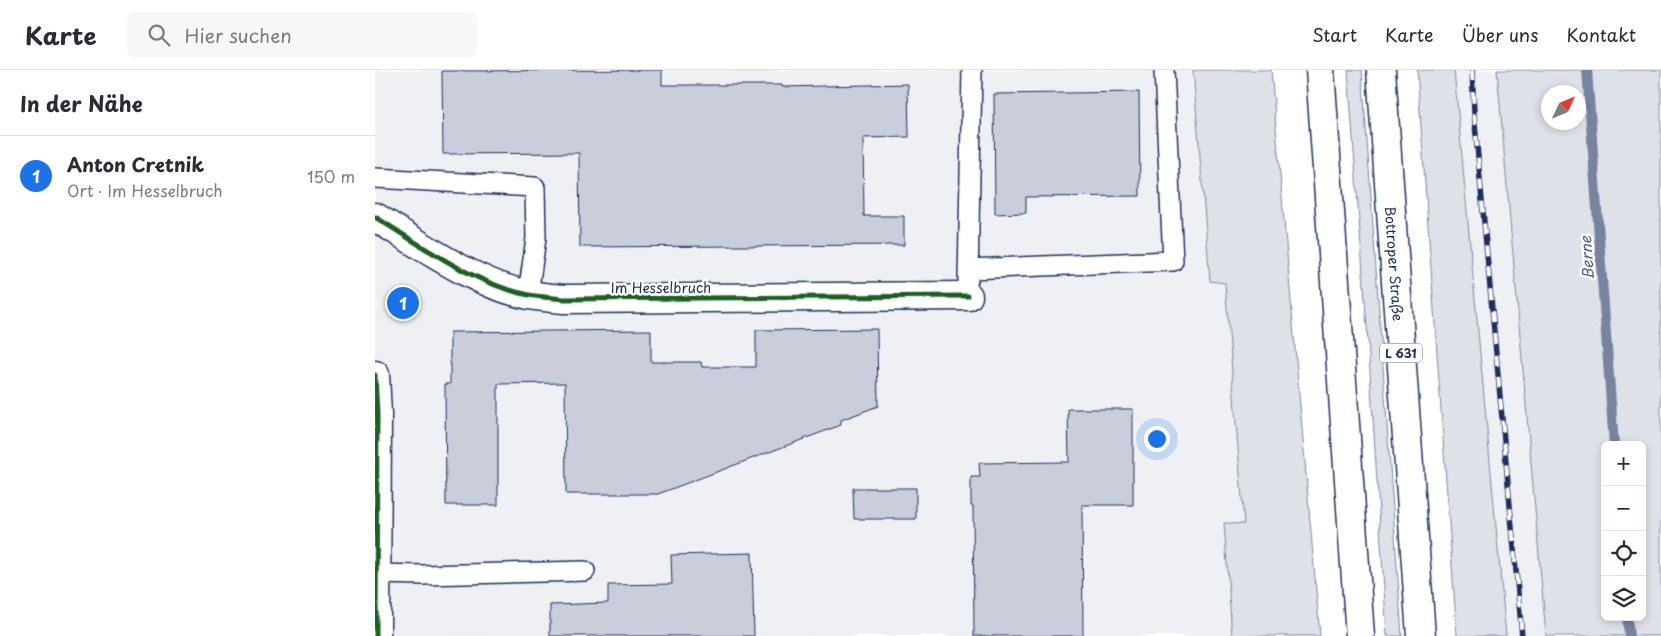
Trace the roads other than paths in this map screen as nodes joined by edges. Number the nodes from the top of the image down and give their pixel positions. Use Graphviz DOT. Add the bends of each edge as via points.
graph roads {
  1 [pos="972,70"];
  2 [pos="1164,70"];
  3 [pos="1320,70"];
  4 [pos="1381,70"];
  5 [pos="375,178"];
  6 [pos="375,217"];
  7 [pos="968,269"];
  8 [pos="528,295"];
  9 [pos="968,296"];
  10 [pos="375,375"];
  11 [pos="585,571"];
  12 [pos="376,574"];
  13 [pos="376,636"];
  14 [pos="1360,636"];
  15 [pos="1421,636"];
  1 -- 7 [label="lane"];
  2 -- 7 [label="lane" via="1173,261"];
  3 -- 14 [label="main road"];
  4 -- 15 [label="main road, Bottroper Straße / L 631"];
  5 -- 8 [label="lane" via="535,187 536,238"];
  6 -- 8 [label="main road, Im Hesselbruch" via="463,270"];
  7 -- 9 [label="lane"];
  8 -- 9 [label="main road, Im Hesselbruch" via="564,299"];
  10 -- 12 [label="main road"];
  11 -- 12 [label="lane"];
  12 -- 13 [label="main road"];
}
